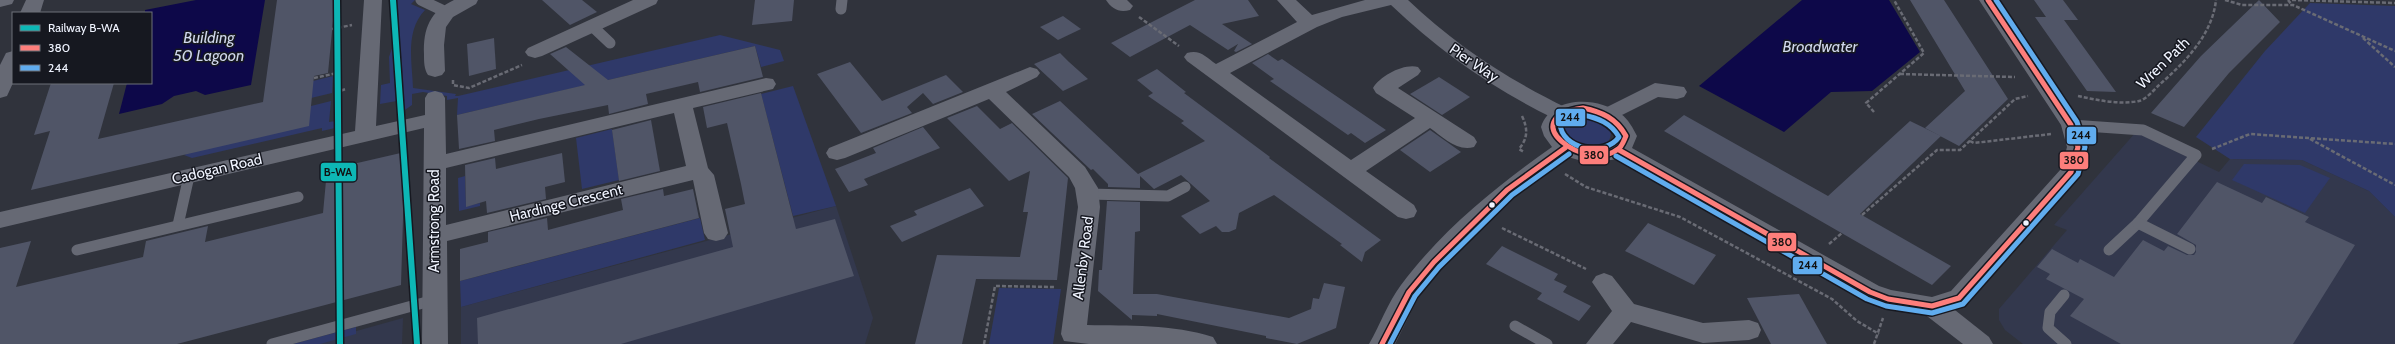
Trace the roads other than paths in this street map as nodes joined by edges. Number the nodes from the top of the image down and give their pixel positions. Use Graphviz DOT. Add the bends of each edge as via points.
graph roads {
  1 [pos="5,0"];
  2 [pos="35,0"];
  3 [pos="373,0"];
  4 [pos="421,0"];
  5 [pos="469,0"];
  6 [pos="649,0"];
  7 [pos="1286,0"];
  8 [pos="1388,0"];
  9 [pos="1397,0"];
  10 [pos="1988,0"];
  11 [pos="0,1"];
  12 [pos="30,12"];
  13 [pos="446,12"];
  14 [pos="1310,23"];
  15 [pos="592,26"];
  16 [pos="610,43"];
  17 [pos="534,52"];
  18 [pos="1194,56"];
  19 [pos="12,60"];
  20 [pos="1410,71"];
  21 [pos="444,72"];
  22 [pos="1216,72"];
  23 [pos="1030,73"];
  24 [pos="766,84"];
  25 [pos="992,90"];
  26 [pos="0,92"];
  27 [pos="1677,92"];
  28 [pos="682,104"];
  29 [pos="435,108"];
  30 [pos="1560,113"];
  31 [pos="1608,115"];
  32 [pos="1430,118"];
  33 [pos="2061,130"];
  34 [pos="365,135"];
  35 [pos="1466,142"];
  36 [pos="1565,148"];
  37 [pos="1619,150"];
  38 [pos="837,153"];
  39 [pos="434,164"];
  40 [pos="698,171"];
  41 [pos="1350,171"];
  42 [pos="189,176"];
  43 [pos="1185,187"];
  44 [pos="1089,194"];
  45 [pos="298,197"];
  46 [pos="1406,211"];
  47 [pos="0,220"];
  48 [pos="2138,223"];
  49 [pos="178,225"];
  50 [pos="716,233"];
  51 [pos="434,236"];
  52 [pos="2190,249"];
  53 [pos="77,250"];
  54 [pos="2108,250"];
  55 [pos="1604,282"];
  56 [pos="2064,295"];
  57 [pos="434,300"];
  58 [pos="1932,306"];
  59 [pos="1626,311"];
  60 [pos="1515,326"];
  61 [pos="1749,330"];
  62 [pos="1073,339"];
  63 [pos="1175,341"];
  64 [pos="272,344"];
  65 [pos="435,344"];
  66 [pos="1204,344"];
  67 [pos="1382,344"];
  68 [pos="1547,344"];
  69 [pos="1599,344"];
  70 [pos="1980,344"];
  71 [pos="2066,344"];
  1 -- 11 [label="street"];
  2 -- 12 [label="street"];
  3 -- 34 [label="street"];
  4 -- 13 [label="lane"];
  5 -- 13 [label="street"];
  6 -- 15 [label="street"];
  7 -- 14 [label="street"];
  8 -- 14 [label="street" via="1335,13"];
  9 -- 30 [label="street, Pier Way" via="1428,31 1470,61 1504,83"];
  10 -- 33 [label="street" via="2044,84"];
  13 -- 21 [label="street" via="435,26"];
  14 -- 22 [label="street"];
  15 -- 16 [label="lane"];
  15 -- 17 [label="street"];
  18 -- 22 [label="street"];
  19 -- 26 [label="street"];
  20 -- 32 [label="street" via="1383,88"];
  22 -- 41 [label="street"];
  23 -- 25 [label="street"];
  24 -- 28 [label="street"];
  25 -- 38 [label="street"];
  25 -- 44 [label="street, Allenby Road" via="1077,172 1086,184"];
  27 -- 31 [label="street" via="1655,90"];
  28 -- 39 [label="street"];
  28 -- 40 [label="street"];
  29 -- 34 [label="street, Cadogan Road"];
  29 -- 39 [label="street, Armstrong Road"];
  30 -- 31 [label="street" via="1583,108"];
  30 -- 36 [label="street" via="1553,118 1550,125 1552,133"];
  31 -- 37 [label="street" via="1617,121 1626,136"];
  32 -- 35 [label="street"];
  32 -- 41 [label="street"];
  33 -- 48 [label="lane" via="2143,130 2196,155"];
  33 -- 58 [label="street" via="2078,147 2071,172 1959,298"];
  34 -- 42 [label="street, Cadogan Road"];
  36 -- 37 [label="street" via="1588,156 1611,154"];
  36 -- 67 [label="street" via="1507,190 1434,262 1409,292"];
  37 -- 58 [label="street" via="1870,292 1888,299"];
  39 -- 51 [label="street, Armstrong Road"];
  40 -- 50 [label="street" via="703,175"];
  40 -- 51 [label="street, Hardinge Crescent"];
  41 -- 46 [label="street"];
  42 -- 47 [label="street, Cadogan Road"];
  42 -- 49 [label="lane"];
  43 -- 44 [label="lane" via="1168,196"];
  44 -- 62 [label="street, Allenby Road"];
  45 -- 49 [label="lane"];
  48 -- 52 [label="lane"];
  48 -- 54 [label="lane"];
  49 -- 53 [label="lane"];
  51 -- 57 [label="street, Armstrong Road"];
  55 -- 59 [label="street"];
  56 -- 71 [label="lane" via="2050,312 2048,328"];
  57 -- 64 [label="lane"];
  57 -- 65 [label="street, Armstrong Road"];
  58 -- 70 [label="street"];
  59 -- 61 [label="street" via="1703,333"];
  59 -- 69 [label="street"];
  60 -- 68 [label="lane"];
  62 -- 63 [label="street, Allenby Road"];
  63 -- 66 [label="street, Allenby Road"];
}
